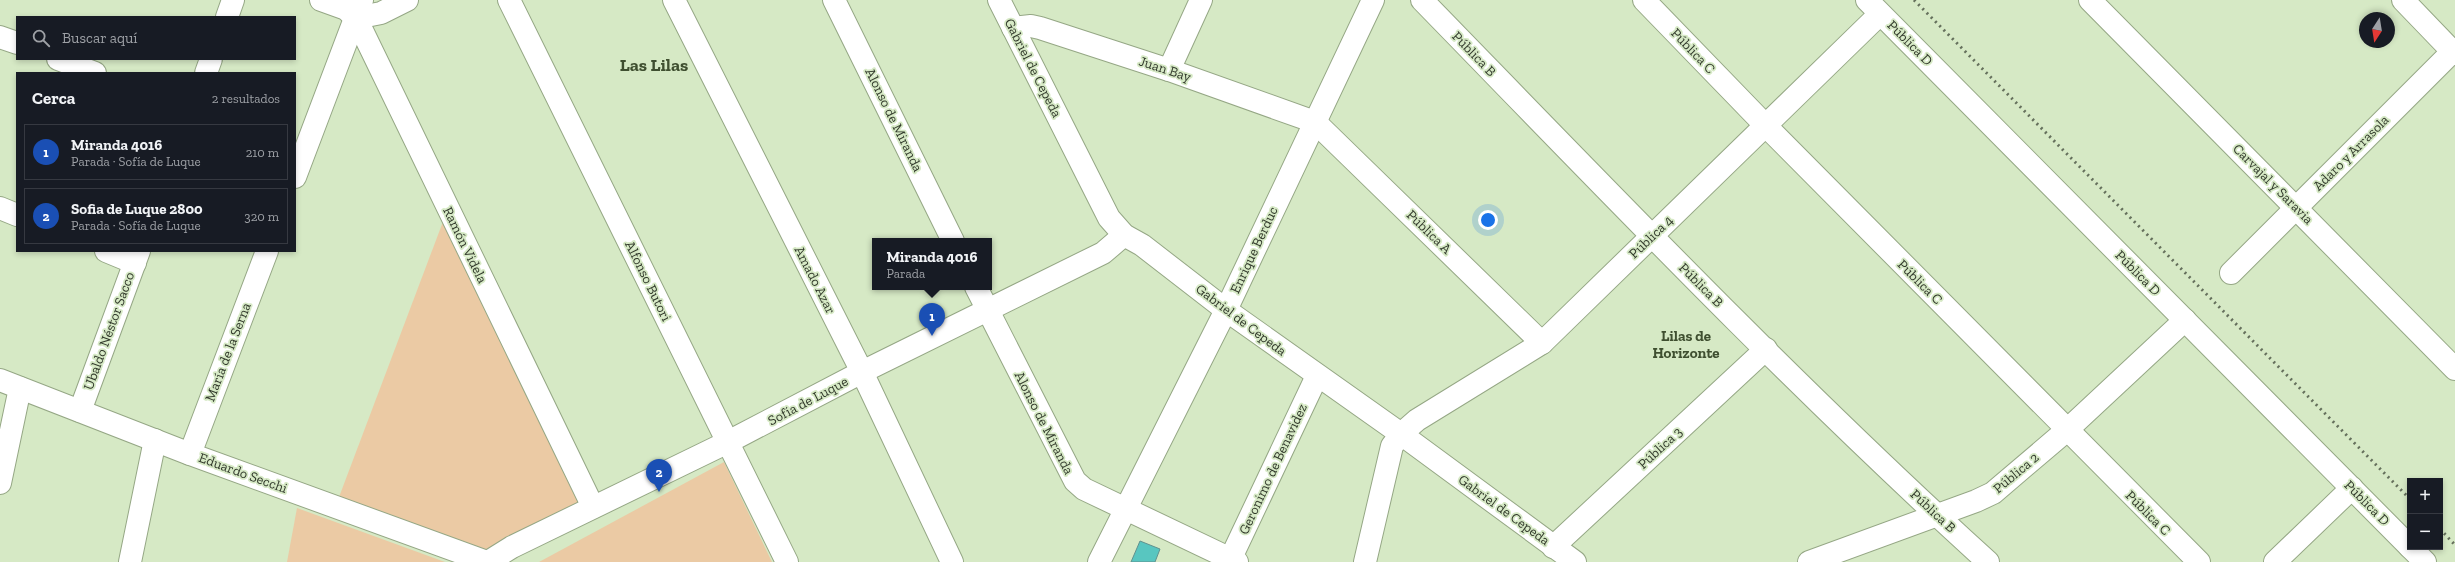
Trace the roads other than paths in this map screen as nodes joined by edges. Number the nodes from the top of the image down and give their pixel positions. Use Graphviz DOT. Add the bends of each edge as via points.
graph roads {
  1 [pos="233,0"];
  2 [pos="321,0"];
  3 [pos="407,0"];
  4 [pos="509,0"];
  5 [pos="674,0"];
  6 [pos="834,0"];
  7 [pos="999,0"];
  8 [pos="1202,0"];
  9 [pos="1373,0"];
  10 [pos="1422,0"];
  11 [pos="1644,0"];
  12 [pos="2090,0"];
  13 [pos="2403,0"];
  14 [pos="1874,7"];
  15 [pos="359,9"];
  16 [pos="227,16"];
  17 [pos="1013,28"];
  18 [pos="0,37"];
  19 [pos="16,43"];
  20 [pos="2454,51"];
  21 [pos="61,60"];
  22 [pos="211,60"];
  23 [pos="1169,70"];
  24 [pos="92,72"];
  25 [pos="206,72"];
  26 [pos="1315,122"];
  27 [pos="1767,127"];
  28 [pos="296,174"];
  29 [pos="0,208"];
  30 [pos="2296,208"];
  31 [pos="16,215"];
  32 [pos="1124,235"];
  33 [pos="1651,236"];
  34 [pos="953,238"];
  35 [pos="111,252"];
  36 [pos="267,252"];
  37 [pos="137,257"];
  38 [pos="2231,273"];
  39 [pos="978,290"];
  40 [pos="988,310"];
  41 [pos="1226,310"];
  42 [pos="2185,320"];
  43 [pos="1542,343"];
  44 [pos="1766,349"];
  45 [pos="2455,369"];
  46 [pos="862,372"];
  47 [pos="1317,376"];
  48 [pos="0,380"];
  49 [pos="20,388"];
  50 [pos="80,411"];
  51 [pos="2067,430"];
  52 [pos="1401,434"];
  53 [pos="155,440"];
  54 [pos="728,442"];
  55 [pos="190,454"];
  56 [pos="0,483"];
  57 [pos="2352,488"];
  58 [pos="593,508"];
  59 [pos="1125,509"];
  60 [pos="1936,514"];
  61 [pos="2407,544"];
  62 [pos="1553,547"];
  63 [pos="2413,550"];
  64 [pos="1232,561"];
  65 [pos="130,562"];
  66 [pos="488,562"];
  67 [pos="787,562"];
  68 [pos="952,562"];
  69 [pos="1099,562"];
  70 [pos="1365,562"];
  71 [pos="1575,562"];
  72 [pos="1809,562"];
  73 [pos="1988,562"];
  74 [pos="2199,562"];
  75 [pos="2275,562"];
  76 [pos="2425,562"];
  1 -- 16 [label="street"];
  2 -- 15 [label="street" via="346,10"];
  3 -- 15 [label="street" via="381,13"];
  4 -- 54 [label="street, Alfonso Butori"];
  5 -- 46 [label="street, Amado Azar"];
  6 -- 34 [label="street, Alonso de Miranda"];
  7 -- 17 [label="street, Gabriel de Cepeda"];
  8 -- 23 [label="street"];
  9 -- 26 [label="street, Enrique Berduc"];
  10 -- 33 [label="street, Pública B"];
  11 -- 27 [label="street, Pública C"];
  12 -- 30 [label="street, Carvajal y Saravia"];
  13 -- 20 [label="street"];
  14 -- 27 [label="street, Pública 4"];
  14 -- 42 [label="street, Pública D"];
  15 -- 28 [label="street"];
  15 -- 58 [label="street, Ramón Videla"];
  17 -- 23 [label="street, Juan Bay" via="1036,27"];
  17 -- 32 [label="street, Gabriel de Cepeda" via="1109,218"];
  18 -- 19 [label="street"];
  20 -- 30 [label="street, Adaro y Arrasola"];
  21 -- 24 [label="street"];
  22 -- 25 [label="street"];
  23 -- 26 [label="street, Juan Bay"];
  26 -- 41 [label="street, Enrique Berduc"];
  26 -- 43 [label="street, Pública A"];
  27 -- 33 [label="street, Pública 4"];
  27 -- 51 [label="street, Pública C"];
  29 -- 31 [label="street"];
  30 -- 38 [label="street, Adaro y Arrasola"];
  30 -- 45 [label="street, Carvajal y Saravia"];
  32 -- 40 [label="street, Sofía de Luque" via="1103,252"];
  32 -- 41 [label="street, Gabriel de Cepeda" via="1142,245"];
  33 -- 43 [label="street, Pública 4"];
  33 -- 44 [label="street, Pública B"];
  35 -- 37 [label="street"];
  36 -- 55 [label="street, María de la Serna"];
  37 -- 50 [label="street, Ubaldo Néstor Sacco"];
  39 -- 40 [label="street, Alonso de Miranda"];
  40 -- 46 [label="street, Sofía de Luque"];
  40 -- 59 [label="street, Alonso de Miranda" via="1069,474 1084,489"];
  41 -- 47 [label="street, Gabriel de Cepeda"];
  41 -- 59 [label="street, Enrique Berduc"];
  42 -- 51 [label="street, Pública 2"];
  42 -- 57 [label="street, Pública D"];
  43 -- 52 [label="street, Pública 4" via="1417,420"];
  44 -- 60 [label="street, Pública B"];
  44 -- 62 [label="street, Pública 3"];
  46 -- 54 [label="street, Sofía de Luque"];
  46 -- 68 [label="street, Amado Azar"];
  47 -- 52 [label="street, Gabriel de Cepeda"];
  47 -- 64 [label="street, Geronimo de Benavidez"];
  48 -- 49 [label="street, Eduardo Secchi"];
  49 -- 50 [label="street, Eduardo Secchi"];
  49 -- 56 [label="street"];
  50 -- 53 [label="street, Eduardo Secchi"];
  51 -- 60 [label="street, Pública 2" via="1993,493"];
  51 -- 74 [label="street, Pública C"];
  52 -- 62 [label="street, Gabriel de Cepeda"];
  52 -- 70 [label="street, Pública 4" via="1392,446 1386,463"];
  53 -- 55 [label="street, Eduardo Secchi"];
  53 -- 65 [label="street"];
  54 -- 58 [label="street, Sofía de Luque"];
  54 -- 67 [label="street, Alfonso Butori"];
  55 -- 66 [label="street, Eduardo Secchi"];
  57 -- 61 [label="street, Pública D"];
  57 -- 75 [label="street"];
  58 -- 66 [label="street, Sofía de Luque" via="512,547"];
  59 -- 64 [label="street, Alonso de Miranda"];
  59 -- 69 [label="street, Enrique Berduc"];
  60 -- 72 [label="street, Pública 2"];
  60 -- 73 [label="street, Pública B"];
  62 -- 71 [label="street, Gabriel de Cepeda"];
  63 -- 76 [label="street, Pública D"];
}
